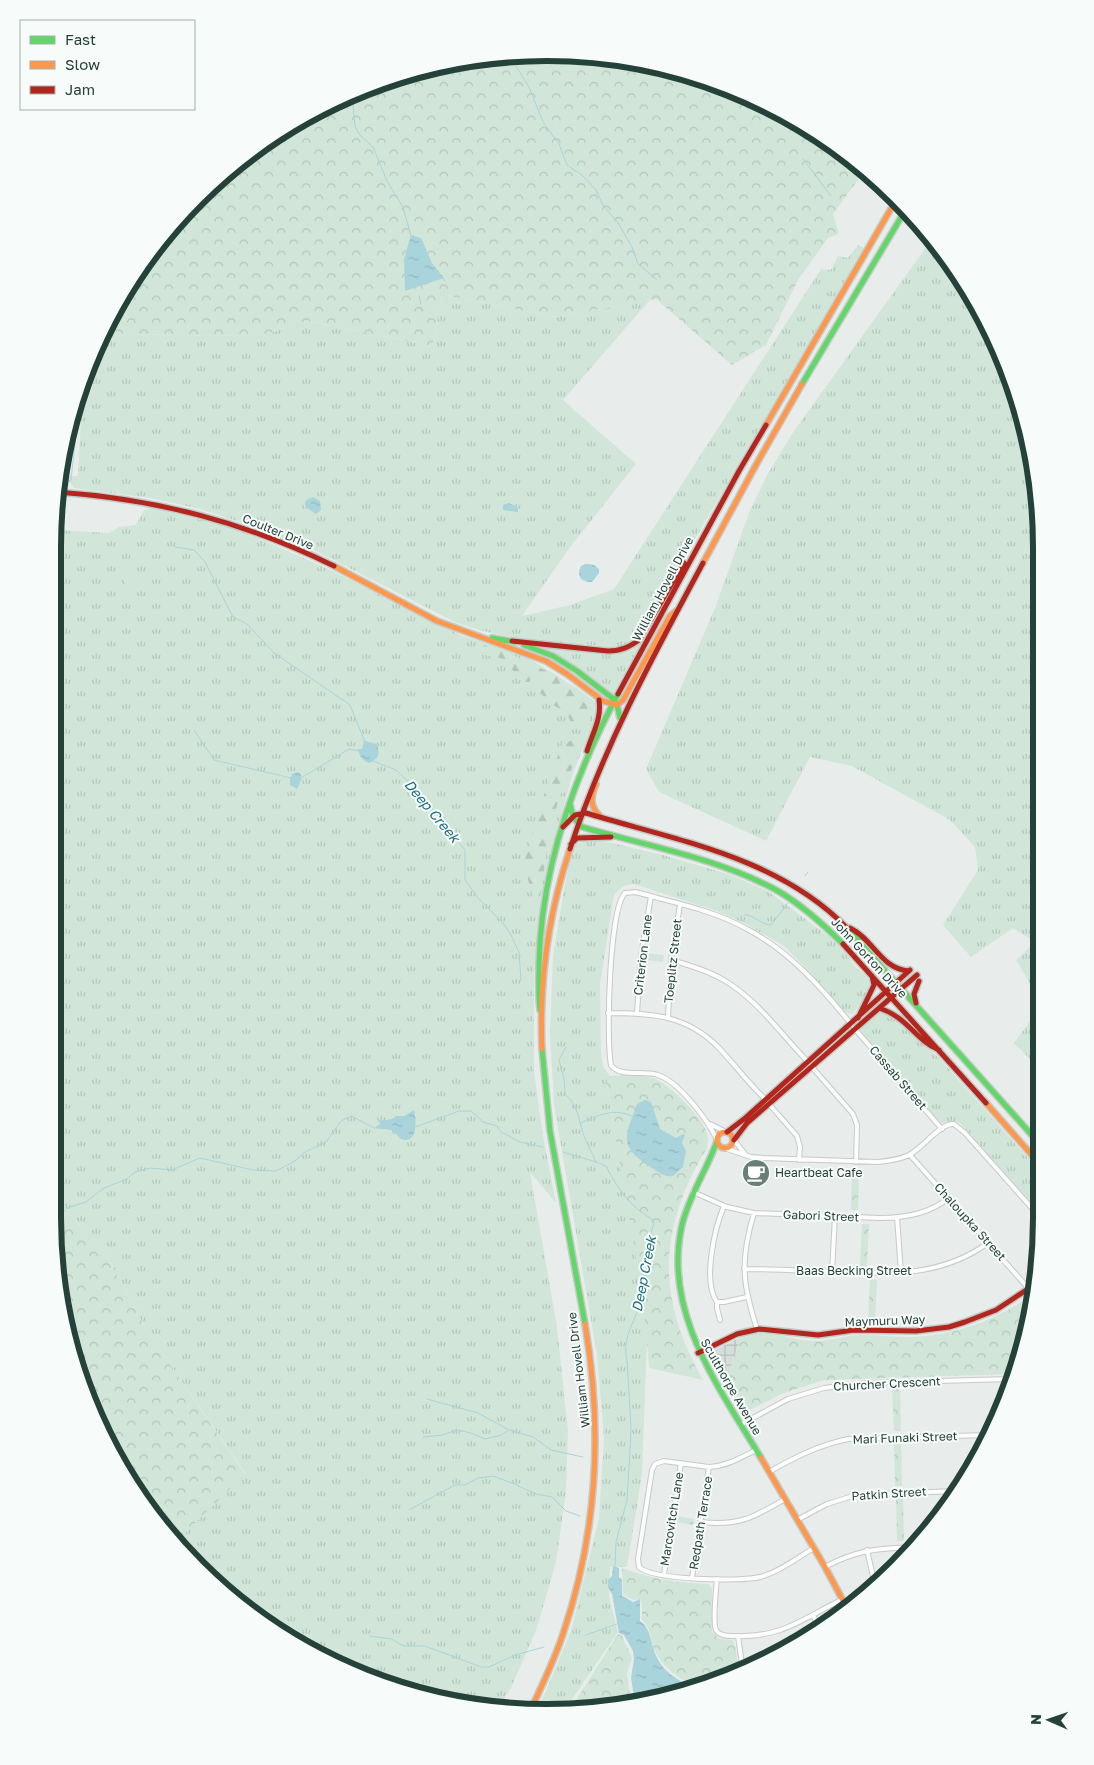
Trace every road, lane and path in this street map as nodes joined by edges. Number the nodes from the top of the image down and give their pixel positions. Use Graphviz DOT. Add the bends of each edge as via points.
graph roads {
  1 [pos="892,206"];
  2 [pos="901,216"];
  3 [pos="739,471"];
  4 [pos="64,493"];
  5 [pos="679,608"];
  6 [pos="477,636"];
  7 [pos="512,641"];
  8 [pos="599,700"];
  9 [pos="614,704"];
  10 [pos="620,719"];
  11 [pos="602,760"];
  12 [pos="583,765"];
  13 [pos="570,802"];
  14 [pos="580,814"];
  15 [pos="573,817"];
  16 [pos="603,818"];
  17 [pos="577,823"];
  18 [pos="561,828"];
  19 [pos="616,836"];
  20 [pos="569,847"];
  21 [pos="651,896"];
  22 [pos="680,905"];
  23 [pos="844,924"];
  24 [pos="671,960"];
  25 [pos="869,971"];
  26 [pos="897,983"];
  27 [pos="902,989"];
  28 [pos="887,992"];
  29 [pos="892,997"];
  30 [pos="916,1004"];
  31 [pos="879,1008"];
  32 [pos="608,1013"];
  33 [pos="637,1013"];
  34 [pos="668,1017"];
  35 [pos="858,1018"];
  36 [pos="542,1019"];
  37 [pos="852,1026"];
  38 [pos="941,1051"];
  39 [pos="810,1064"];
  40 [pos="767,1102"];
  41 [pos="710,1124"];
  42 [pos="942,1129"];
  43 [pos="726,1132"];
  44 [pos="1033,1136"];
  45 [pos="717,1140"];
  46 [pos="734,1140"];
  47 [pos="726,1149"];
  48 [pos="747,1155"];
  49 [pos="910,1155"];
  50 [pos="1033,1156"];
  51 [pos="711,1158"];
  52 [pos="799,1160"];
  53 [pos="856,1162"];
  54 [pos="694,1192"];
  55 [pos="948,1198"];
  56 [pos="724,1206"];
  57 [pos="1033,1209"];
  58 [pos="754,1214"];
  59 [pos="835,1216"];
  60 [pos="897,1217"];
  61 [pos="988,1242"];
  62 [pos="744,1269"];
  63 [pos="832,1272"];
  64 [pos="901,1273"];
  65 [pos="1028,1288"];
  66 [pos="1027,1290"];
  67 [pos="747,1297"];
  68 [pos="718,1302"];
  69 [pos="720,1320"];
  70 [pos="757,1329"];
  71 [pos="698,1353"];
  72 [pos="1005,1379"];
  73 [pos="740,1425"];
  74 [pos="982,1435"];
  75 [pos="756,1450"];
  76 [pos="681,1463"];
  77 [pos="709,1467"];
  78 [pos="769,1472"];
  79 [pos="949,1491"];
  80 [pos="785,1499"];
  81 [pos="797,1520"];
  82 [pos="702,1522"];
  83 [pos="814,1548"];
  84 [pos="901,1548"];
  85 [pos="867,1550"];
  86 [pos="825,1567"];
  87 [pos="664,1574"];
  88 [pos="873,1577"];
  89 [pos="692,1578"];
  90 [pos="717,1580"];
  91 [pos="843,1599"];
  92 [pos="844,1602"];
  93 [pos="813,1615"];
  94 [pos="816,1622"];
  95 [pos="738,1636"];
  96 [pos="742,1663"];
  97 [pos="534,1704"];
  1 -- 3 [label="main road, William Hovell Drive"];
  2 -- 5 [label="main road, William Hovell Drive" via="778,425"];
  3 -- 7 [label="main road" via="634,644 618,651 608,651"];
  3 -- 9 [label="main road, William Hovell Drive"];
  4 -- 6 [label="main road, Coulter Drive" via="182,510 224,522 301,550 437,621"];
  5 -- 9 [label="main road" via="670,616 623,700"];
  5 -- 10 [label="main road, William Hovell Drive"];
  6 -- 7 [label="main road, Coulter Drive"];
  6 -- 8 [label="main road, Coulter Drive" via="543,660"];
  7 -- 9 [label="main road, Coulter Drive" via="565,662"];
  8 -- 9 [label="main road, Coulter Drive"];
  8 -- 12 [label="main road" via="600,717"];
  9 -- 10 [label="main road"];
  9 -- 12 [label="main road, William Hovell Drive"];
  10 -- 11 [label="main road, William Hovell Drive"];
  11 -- 14 [label="main road, William Hovell Drive"];
  11 -- 16 [label="main road" via="591,796 595,812"];
  12 -- 13 [label="main road, William Hovell Drive"];
  13 -- 15 [label="main road"];
  13 -- 18 [label="main road, William Hovell Drive"];
  14 -- 15 [label="main road"];
  14 -- 16 [label="main road, John Gorton Drive"];
  14 -- 17 [label="main road, William Hovell Drive"];
  15 -- 17 [label="main road"];
  15 -- 18 [label="main road"];
  16 -- 23 [label="main road, John Gorton Drive" via="754,864 797,887"];
  17 -- 19 [label="main road, John Gorton Drive"];
  17 -- 20 [label="main road, William Hovell Drive"];
  18 -- 36 [label="main road, William Hovell Drive" via="547,884 540,934"];
  19 -- 20 [label="main road" via="578,838"];
  19 -- 25 [label="main road, John Gorton Drive" via="765,884 808,911"];
  20 -- 36 [label="main road, William Hovell Drive" via="550,930"];
  21 -- 22 [label="street, Cassab Street"];
  21 -- 32 [label="street, Cassab Street" via="632,891 621,898 612,953"];
  21 -- 33 [label="street, Criterion Lane" via="641,956"];
  22 -- 24 [label="street, Toeplitz Street"];
  22 -- 37 [label="street, Cassab Street" via="728,919 766,940 800,968"];
  23 -- 26 [label="main road, John Gorton Drive"];
  23 -- 26 [label="main road" via="860,934 886,962 904,972 910,971"];
  24 -- 34 [label="street, Toeplitz Street"];
  24 -- 39 [label="street" via="705,971 744,994"];
  25 -- 28 [label="main road, John Gorton Drive"];
  25 -- 35 [label="main road" via="874,985"];
  26 -- 27 [label="main road, John Gorton Drive"];
  26 -- 28 [label="main road"];
  27 -- 29 [label="main road"];
  27 -- 30 [label="main road, John Gorton Drive"];
  27 -- 30 [label="main road" via="918,978 914,994"];
  28 -- 29 [label="main road, John Gorton Drive"];
  28 -- 35 [label="main road"];
  29 -- 31 [label="main road"];
  29 -- 38 [label="main road, John Gorton Drive"];
  30 -- 44 [label="main road, John Gorton Drive"];
  31 -- 37 [label="main road"];
  31 -- 38 [label="main road" via="897,1014 930,1048"];
  32 -- 33 [label="street"];
  32 -- 41 [label="street" via="612,1067 617,1071 664,1077"];
  33 -- 34 [label="street"];
  34 -- 40 [label="street" via="694,1027 710,1040"];
  35 -- 37 [label="main road"];
  36 -- 97 [label="main road, William Hovell Drive" via="550,1128 588,1344 597,1433 592,1504 580,1572 561,1642"];
  37 -- 39 [label="main road"];
  37 -- 42 [label="street, Cassab Street"];
  38 -- 50 [label="main road, John Gorton Drive"];
  39 -- 40 [label="main road"];
  39 -- 53 [label="street" via="853,1114 857,1133"];
  40 -- 43 [label="main road"];
  40 -- 46 [label="main road"];
  40 -- 52 [label="street" via="797,1136"];
  41 -- 43 [label="street"];
  41 -- 45 [label="street"];
  42 -- 49 [label="street"];
  42 -- 57 [label="street" via="950,1124 958,1125"];
  43 -- 45 [label="main road" via="721,1133"];
  43 -- 46 [label="main road"];
  45 -- 47 [label="main road" via="720,1147"];
  45 -- 51 [label="main road, Sculthorpe Avenue"];
  46 -- 47 [label="main road"];
  46 -- 48 [label="street"];
  47 -- 48 [label="street"];
  47 -- 51 [label="main road"];
  48 -- 52 [label="street"];
  49 -- 53 [label="street" via="888,1162"];
  49 -- 55 [label="street, Chaloupka Street"];
  51 -- 54 [label="main road, Sculthorpe Avenue"];
  52 -- 53 [label="street"];
  54 -- 56 [label="street, Gabori Street"];
  54 -- 71 [label="main road, Sculthorpe Avenue" via="682,1229 678,1271 684,1314"];
  55 -- 60 [label="street, Gabori Street" via="928,1210"];
  55 -- 61 [label="street, Chaloupka Street"];
  56 -- 58 [label="street, Gabori Street"];
  56 -- 68 [label="street" via="716,1225 711,1257 714,1297"];
  58 -- 59 [label="street, Gabori Street"];
  58 -- 62 [label="street" via="746,1244"];
  59 -- 60 [label="street, Gabori Street"];
  59 -- 63 [label="street"];
  60 -- 64 [label="street"];
  61 -- 64 [label="street, Baas Becking Street" via="949,1263"];
  61 -- 65 [label="street, Chaloupka Street"];
  62 -- 63 [label="street, Baas Becking Street"];
  62 -- 67 [label="street"];
  63 -- 64 [label="street, Baas Becking Street"];
  66 -- 70 [label="main road, Maymuru Way" via="985,1315 932,1330 860,1330 819,1335 777,1328"];
  67 -- 68 [label="street"];
  67 -- 70 [label="street"];
  68 -- 69 [label="street"];
  70 -- 71 [label="main road, Maymuru Way" via="733,1335"];
  71 -- 73 [label="main road, Sculthorpe Avenue"];
  72 -- 73 [label="street, Churcher Crescent" via="866,1383 824,1388 788,1399"];
  73 -- 75 [label="main road, Sculthorpe Avenue"];
  74 -- 78 [label="street, Mari Funaki Street" via="848,1439 803,1453"];
  75 -- 77 [label="street" via="730,1464"];
  75 -- 78 [label="main road, Sculthorpe Avenue"];
  76 -- 77 [label="street"];
  76 -- 87 [label="street, Marcovitch Lane"];
  76 -- 87 [label="street" via="660,1460 653,1466 638,1560 643,1570"];
  77 -- 82 [label="street, Redpath Terrace"];
  78 -- 80 [label="main road, Sculthorpe Avenue"];
  79 -- 81 [label="street, Patkin Street" via="856,1495 827,1504"];
  80 -- 81 [label="main road, Sculthorpe Avenue"];
  80 -- 82 [label="street" via="744,1521"];
  81 -- 83 [label="main road, Sculthorpe Avenue"];
  82 -- 89 [label="street, Redpath Terrace"];
  83 -- 86 [label="main road, Sculthorpe Avenue"];
  83 -- 90 [label="street" via="759,1577"];
  84 -- 85 [label="street"];
  85 -- 86 [label="street"];
  85 -- 88 [label="street"];
  86 -- 91 [label="main road, Sculthorpe Avenue"];
  87 -- 89 [label="street"];
  89 -- 90 [label="street"];
  90 -- 95 [label="street" via="716,1628 721,1635"];
  91 -- 92 [label="main road, Sculthorpe Avenue"];
  91 -- 93 [label="street"];
  93 -- 94 [label="street"];
  93 -- 95 [label="street" via="776,1632"];
  95 -- 96 [label="street"];
}
